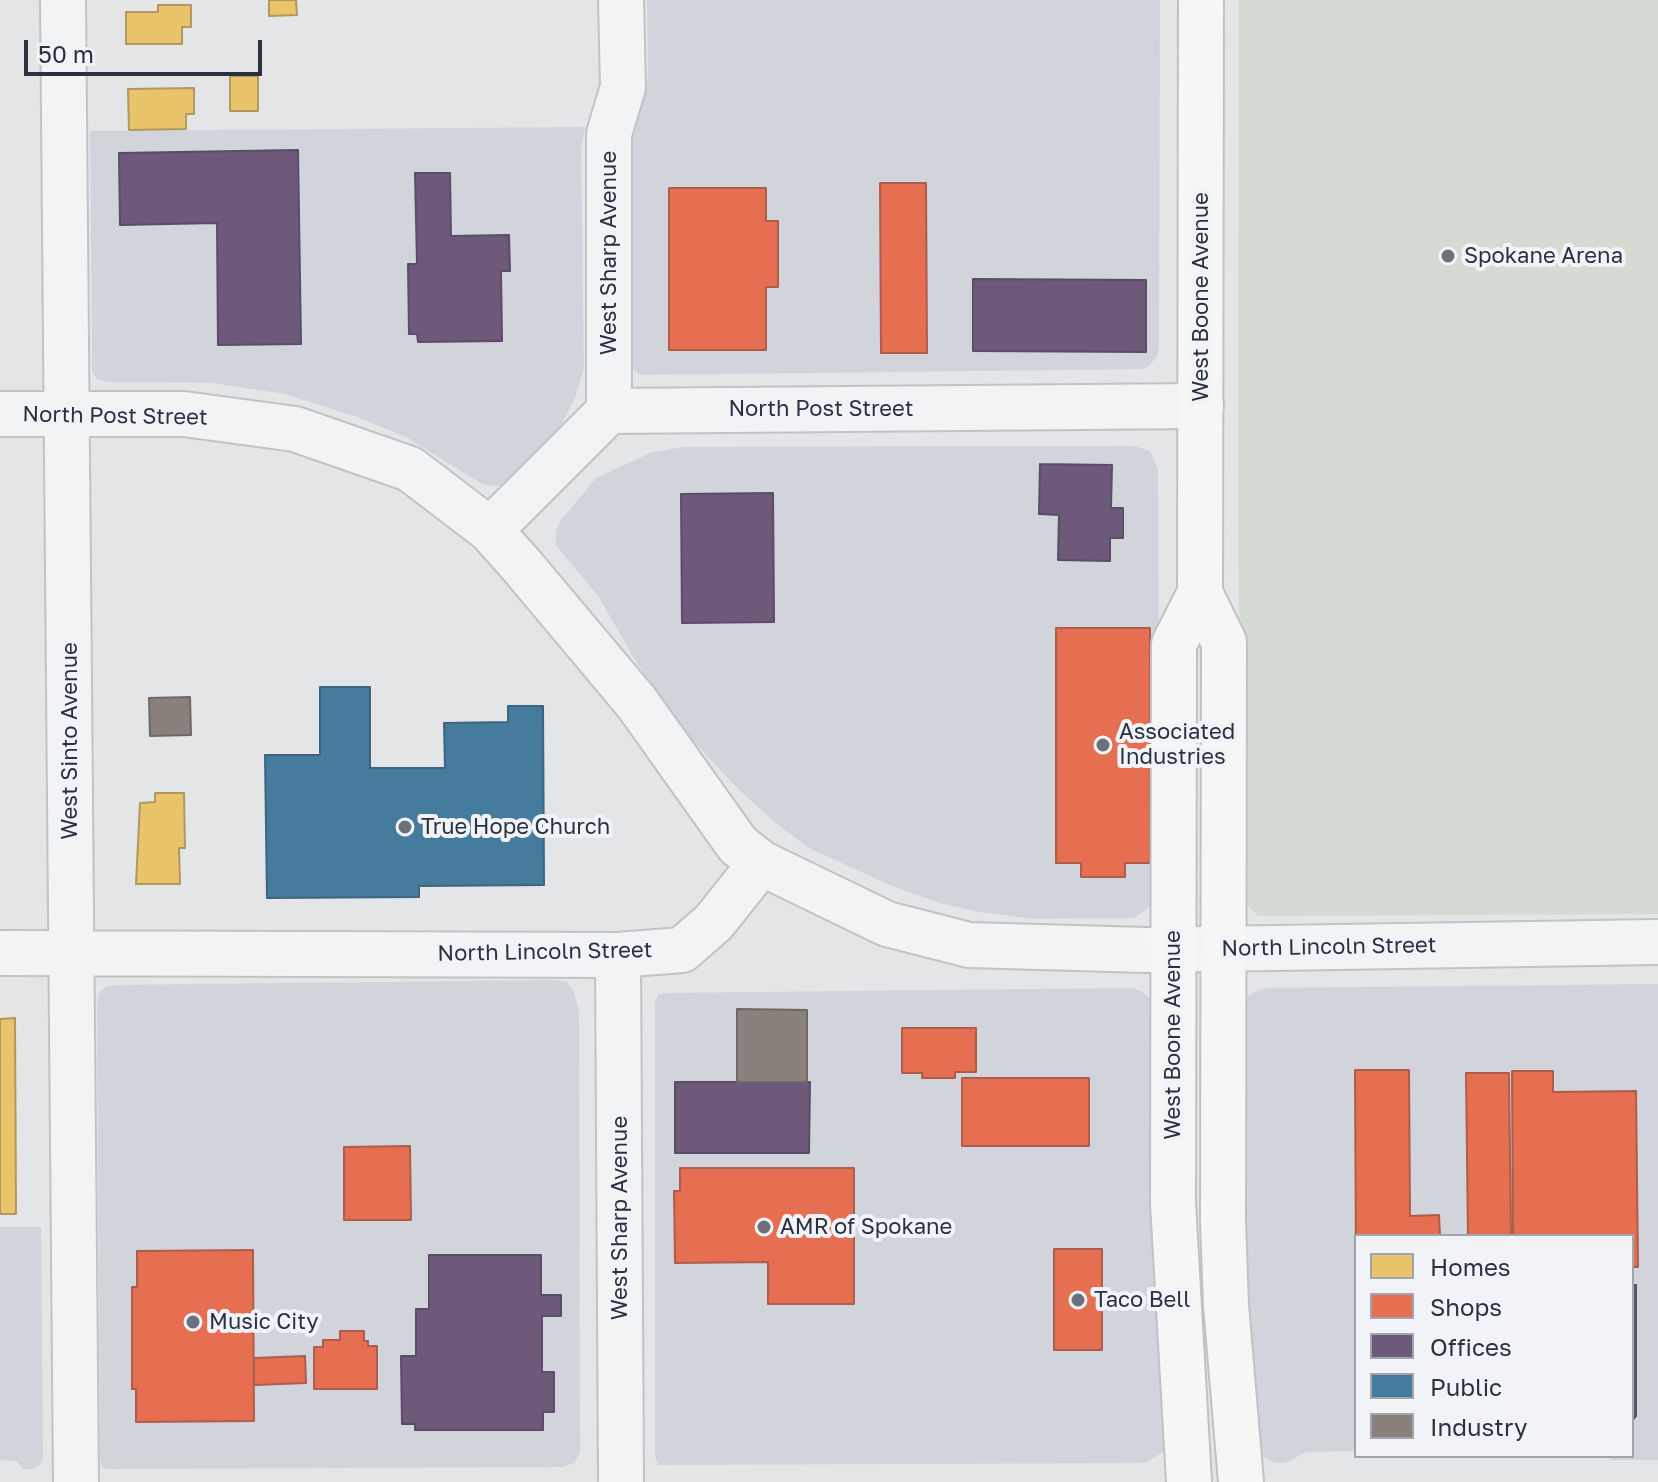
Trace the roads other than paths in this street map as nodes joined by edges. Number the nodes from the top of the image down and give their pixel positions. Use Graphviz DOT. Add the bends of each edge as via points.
graph roads {
  1 [pos="63,0"];
  2 [pos="621,0"];
  3 [pos="1201,0"];
  4 [pos="1201,406"];
  5 [pos="609,411"];
  6 [pos="0,414"];
  7 [pos="68,414"];
  8 [pos="490,530"];
  9 [pos="1200,593"];
  10 [pos="761,863"];
  11 [pos="1658,942"];
  12 [pos="1173,949"];
  13 [pos="1222,949"];
  14 [pos="72,952"];
  15 [pos="0,953"];
  16 [pos="618,955"];
  17 [pos="76,1482"];
  18 [pos="621,1482"];
  19 [pos="1189,1482"];
  20 [pos="1241,1482"];
  1 -- 7 [label="street, West Sinto Avenue"];
  2 -- 5 [label="street, West Sharp Avenue" via="623,87 609,134"];
  3 -- 4 [label="main road, West Boone Avenue"];
  4 -- 5 [label="street, North Post Street"];
  4 -- 9 [label="main road, West Boone Avenue"];
  5 -- 8 [label="street"];
  6 -- 7 [label="street, North Post Street"];
  7 -- 8 [label="street, North Post Street" via="184,414 295,429 410,469"];
  7 -- 14 [label="street, West Sinto Avenue"];
  8 -- 10 [label="street, North Post Street" via="637,703 738,845"];
  9 -- 12 [label="main road, West Boone Avenue" via="1174,644"];
  9 -- 13 [label="main road, West Boone Avenue" via="1224,642"];
  10 -- 12 [label="street, North Lincoln Street" via="887,924 969,945"];
  10 -- 16 [label="street, North Lincoln Street" via="714,922 682,950"];
  11 -- 13 [label="street, North Lincoln Street"];
  12 -- 13 [label="street, North Lincoln Street"];
  12 -- 19 [label="main road, West Boone Avenue" via="1173,1203"];
  13 -- 20 [label="main road, West Boone Avenue" via="1226,1305"];
  14 -- 15 [label="street, North Lincoln Street"];
  14 -- 16 [label="street, North Lincoln Street"];
  14 -- 17 [label="street, West Sinto Avenue"];
  16 -- 18 [label="street, West Sharp Avenue"];
}
